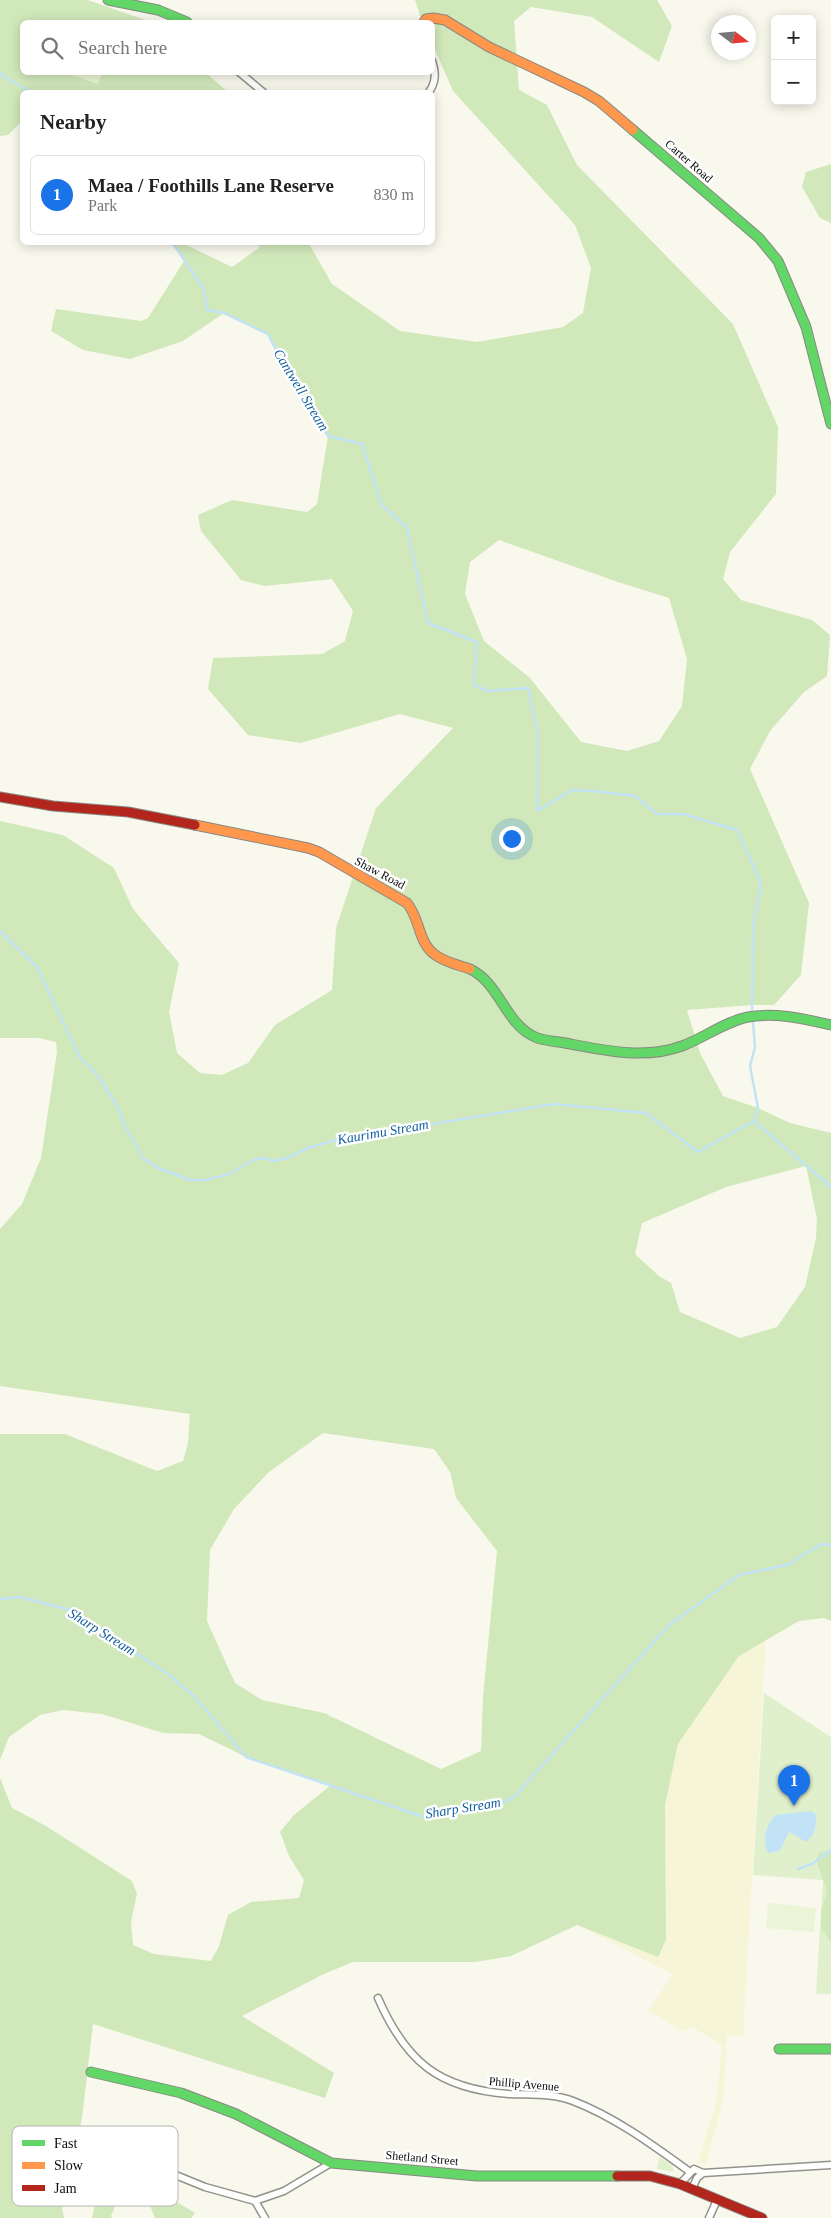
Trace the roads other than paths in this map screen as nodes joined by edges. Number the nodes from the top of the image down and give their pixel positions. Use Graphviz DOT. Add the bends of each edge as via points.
graph roads {
  1 [pos="108,0"];
  2 [pos="183,20"];
  3 [pos="425,20"];
  4 [pos="435,71"];
  5 [pos="243,75"];
  6 [pos="261,90"];
  7 [pos="431,90"];
  8 [pos="831,424"];
  9 [pos="0,797"];
  10 [pos="831,1025"];
  11 [pos="378,1998"];
  12 [pos="778,2048"];
  13 [pos="831,2048"];
  14 [pos="91,2072"];
  15 [pos="331,2163"];
  16 [pos="831,2165"];
  17 [pos="690,2172"];
  18 [pos="703,2172"];
  19 [pos="178,2176"];
  20 [pos="680,2184"];
  21 [pos="692,2189"];
  22 [pos="717,2200"];
  23 [pos="255,2201"];
  24 [pos="265,2218"];
  25 [pos="710,2218"];
  26 [pos="762,2218"];
  1 -- 2 [label="street" via="157,8"];
  3 -- 8 [label="street, Carter Road" via="433,16 441,18 474,39 599,100 759,238 778,261 806,327"];
  4 -- 7 [label="street"];
  5 -- 6 [label="street"];
  9 -- 10 [label="street, Shaw Road" via="53,806 128,812 319,852 407,902 417,914 429,950 439,958 478,974 520,1026 531,1035 544,1039 600,1051 641,1053 679,1047 745,1018 772,1015"];
  11 -- 17 [label="street, Phillip Avenue" via="386,2016 412,2054 423,2066 451,2082 483,2092 553,2096 572,2101 609,2119"];
  12 -- 13 [label="street"];
  14 -- 15 [label="street, Shetland Street" via="181,2092 236,2114"];
  15 -- 20 [label="street, Shetland Street" via="477,2176 650,2176"];
  15 -- 23 [label="street" via="284,2191"];
  16 -- 18 [label="street"];
  17 -- 18 [label="street"];
  17 -- 20 [label="street"];
  18 -- 21 [label="street"];
  19 -- 23 [label="street"];
  20 -- 21 [label="street, Shetland Street"];
  21 -- 22 [label="street, Shetland Street"];
  22 -- 25 [label="street"];
  22 -- 26 [label="street, Shetland Street"];
  23 -- 24 [label="street"];
}
